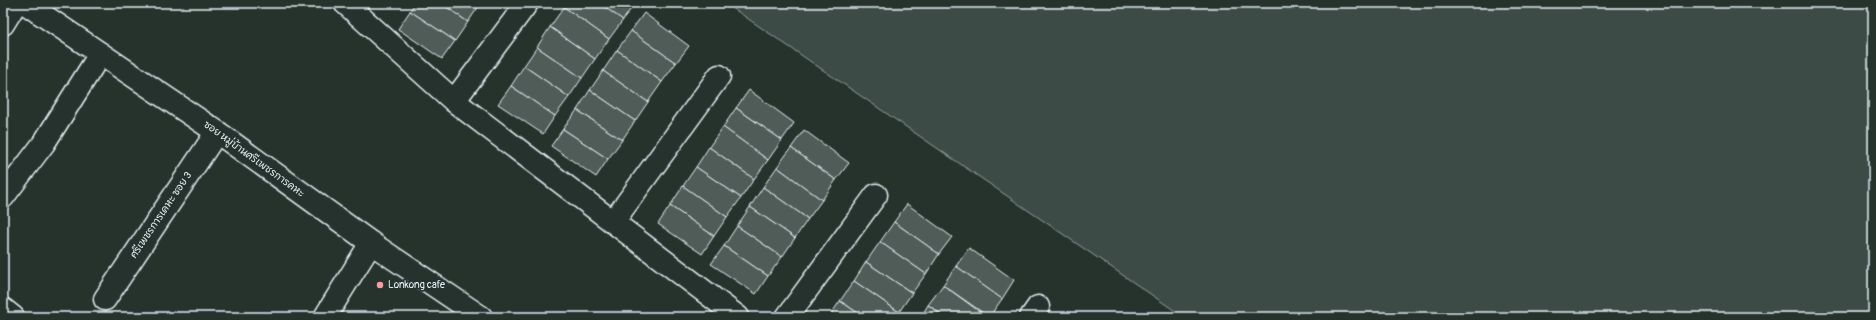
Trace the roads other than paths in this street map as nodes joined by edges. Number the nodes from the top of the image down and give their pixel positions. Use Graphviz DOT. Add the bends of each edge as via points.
graph roads {
  1 [pos="16,3"];
  2 [pos="25,3"];
  3 [pos="345,3"];
  4 [pos="528,3"];
  5 [pos="3,24"];
  6 [pos="100,54"];
  7 [pos="720,76"];
  8 [pos="454,102"];
  9 [pos="217,132"];
  10 [pos="876,195"];
  11 [pos="3,197"];
  12 [pos="613,222"];
  13 [pos="371,243"];
  14 [pos="105,299"];
  15 [pos="3,309"];
  16 [pos="13,317"];
  17 [pos="325,317"];
  18 [pos="481,317"];
  19 [pos="738,317"];
  20 [pos="787,317"];
  1 -- 5 [label="street"];
  2 -- 6 [label="street, ซอย หมู่บ้านศรีเพชรการคหะ"];
  3 -- 8 [label="street"];
  4 -- 8 [label="street"];
  6 -- 9 [label="street, ซอย หมู่บ้านศรีเพชรการคหะ"];
  6 -- 11 [label="street" via="44,143"];
  7 -- 12 [label="street"];
  8 -- 12 [label="street"];
  9 -- 13 [label="street, ซอย หมู่บ้านศรีเพชรการคหะ"];
  9 -- 14 [label="street, ศรีเพชรการเคหะ ซอย 3"];
  10 -- 20 [label="street"];
  12 -- 19 [label="street"];
  13 -- 17 [label="street"];
  13 -- 18 [label="street, ซอย หมู่บ้านศรีเพชรการคหะ"];
  15 -- 16 [label="street"];
}
